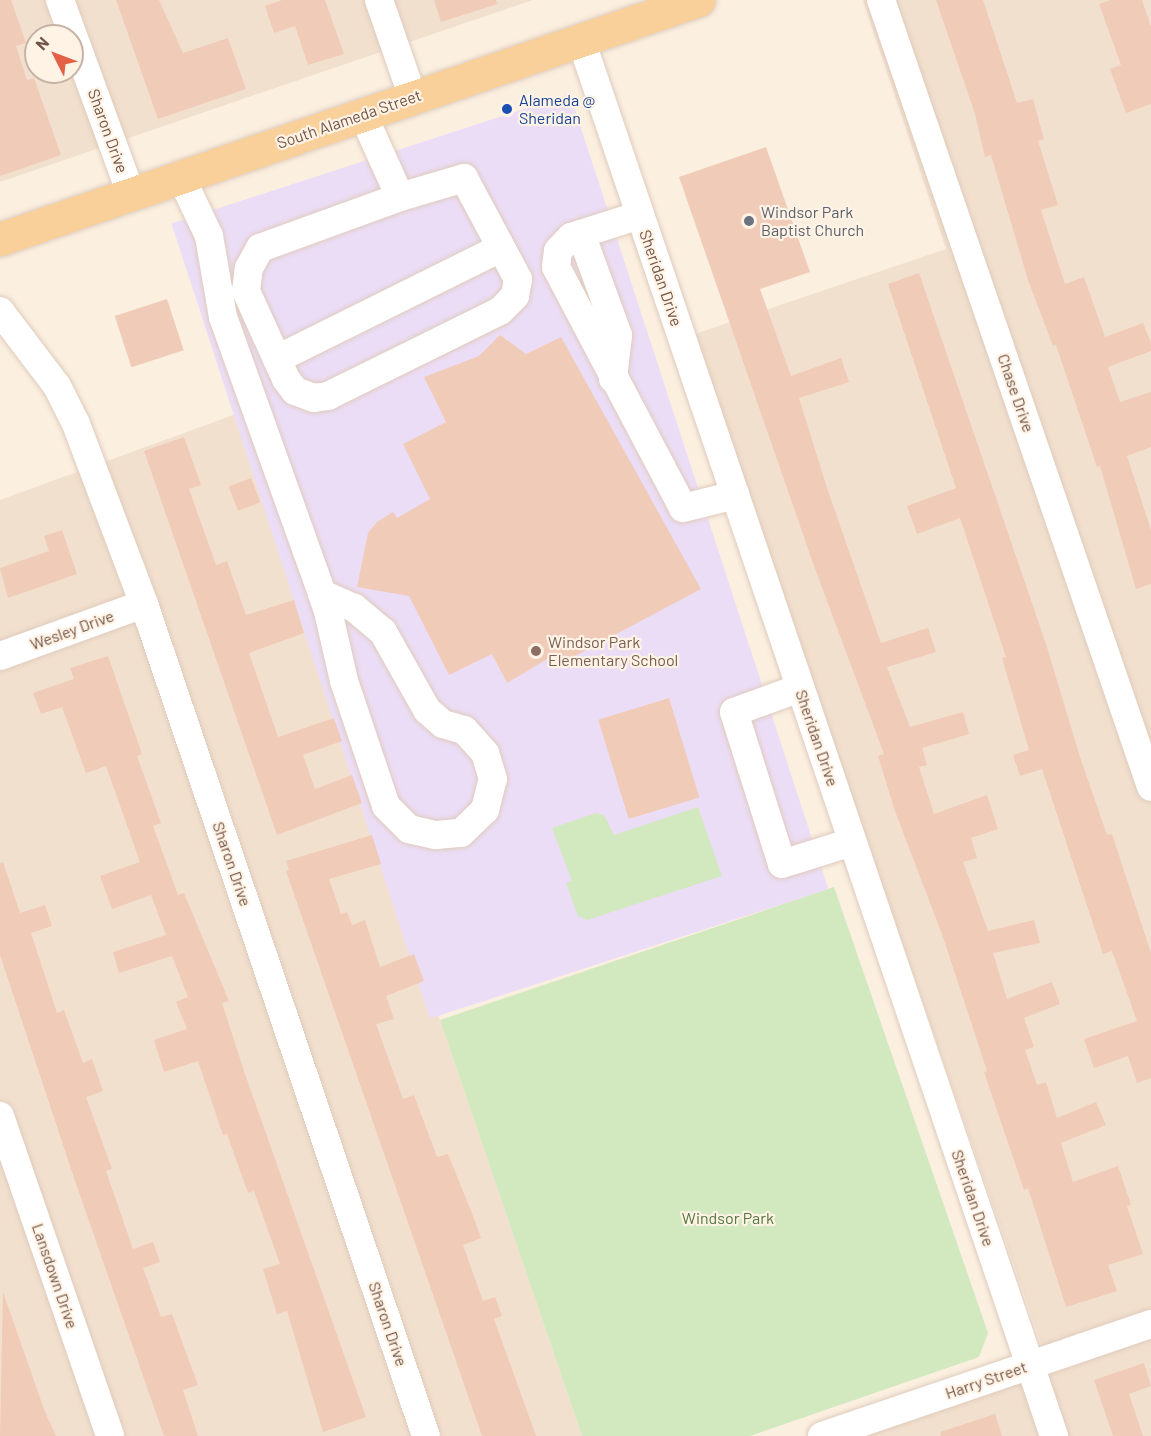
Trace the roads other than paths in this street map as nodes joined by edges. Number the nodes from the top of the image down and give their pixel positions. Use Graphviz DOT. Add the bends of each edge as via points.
graph roads {
  1 [pos="60,0"];
  2 [pos="379,0"];
  3 [pos="698,0"];
  4 [pos="881,0"];
  5 [pos="580,40"];
  6 [pos="413,98"];
  7 [pos="363,115"];
  8 [pos="182,177"];
  9 [pos="131,194"];
  10 [pos="400,197"];
  11 [pos="640,215"];
  12 [pos="0,239"];
  13 [pos="501,248"];
  14 [pos="0,311"];
  15 [pos="277,359"];
  16 [pos="735,495"];
  17 [pos="322,594"];
  18 [pos="144,604"];
  19 [pos="0,656"];
  20 [pos="800,688"];
  21 [pos="1151,787"];
  22 [pos="852,842"];
  23 [pos="0,1116"];
  24 [pos="1151,1324"];
  25 [pos="1029,1365"];
  26 [pos="110,1436"];
  27 [pos="426,1436"];
  28 [pos="822,1436"];
  29 [pos="1054,1436"];
  1 -- 9 [label="street, Sharon Drive"];
  2 -- 6 [label="street"];
  3 -- 5 [label="main road, South Alameda Street"];
  4 -- 21 [label="street, Chase Drive"];
  5 -- 6 [label="main road, South Alameda Street"];
  5 -- 11 [label="street, Sheridan Drive"];
  6 -- 7 [label="main road, South Alameda Street"];
  7 -- 8 [label="main road, South Alameda Street"];
  7 -- 10 [label="street"];
  8 -- 9 [label="main road, South Alameda Street"];
  8 -- 17 [label="street" via="209,236 223,316"];
  9 -- 12 [label="main road, South Alameda Street"];
  10 -- 13 [label="street" via="464,178"];
  10 -- 15 [label="street" via="260,248 249,268 246,291"];
  11 -- 16 [label="street, Sheridan Drive"];
  11 -- 16 [label="street" via="571,237 558,251 556,267 683,508"];
  13 -- 15 [label="street"];
  13 -- 15 [label="street" via="518,279 515,296 500,312 328,396 314,398 295,391"];
  14 -- 18 [label="street, Sharon Drive" via="57,386 76,424"];
  16 -- 20 [label="street, Sheridan Drive"];
  17 -- 17 [label="street" via="344,681 386,807 409,829 436,836 460,833 485,810 493,779 485,753 464,730 443,724 427,710 383,632 354,608"];
  18 -- 19 [label="street, Wesley Drive"];
  18 -- 27 [label="street, Sharon Drive"];
  20 -- 22 [label="street, Sheridan Drive"];
  20 -- 22 [label="street" via="734,712 782,864"];
  22 -- 25 [label="street, Sheridan Drive"];
  23 -- 26 [label="street, Lansdown Drive"];
  24 -- 25 [label="street, Harry Street"];
  25 -- 28 [label="street, Harry Street"];
  25 -- 29 [label="street, Sheridan Drive"];
}
